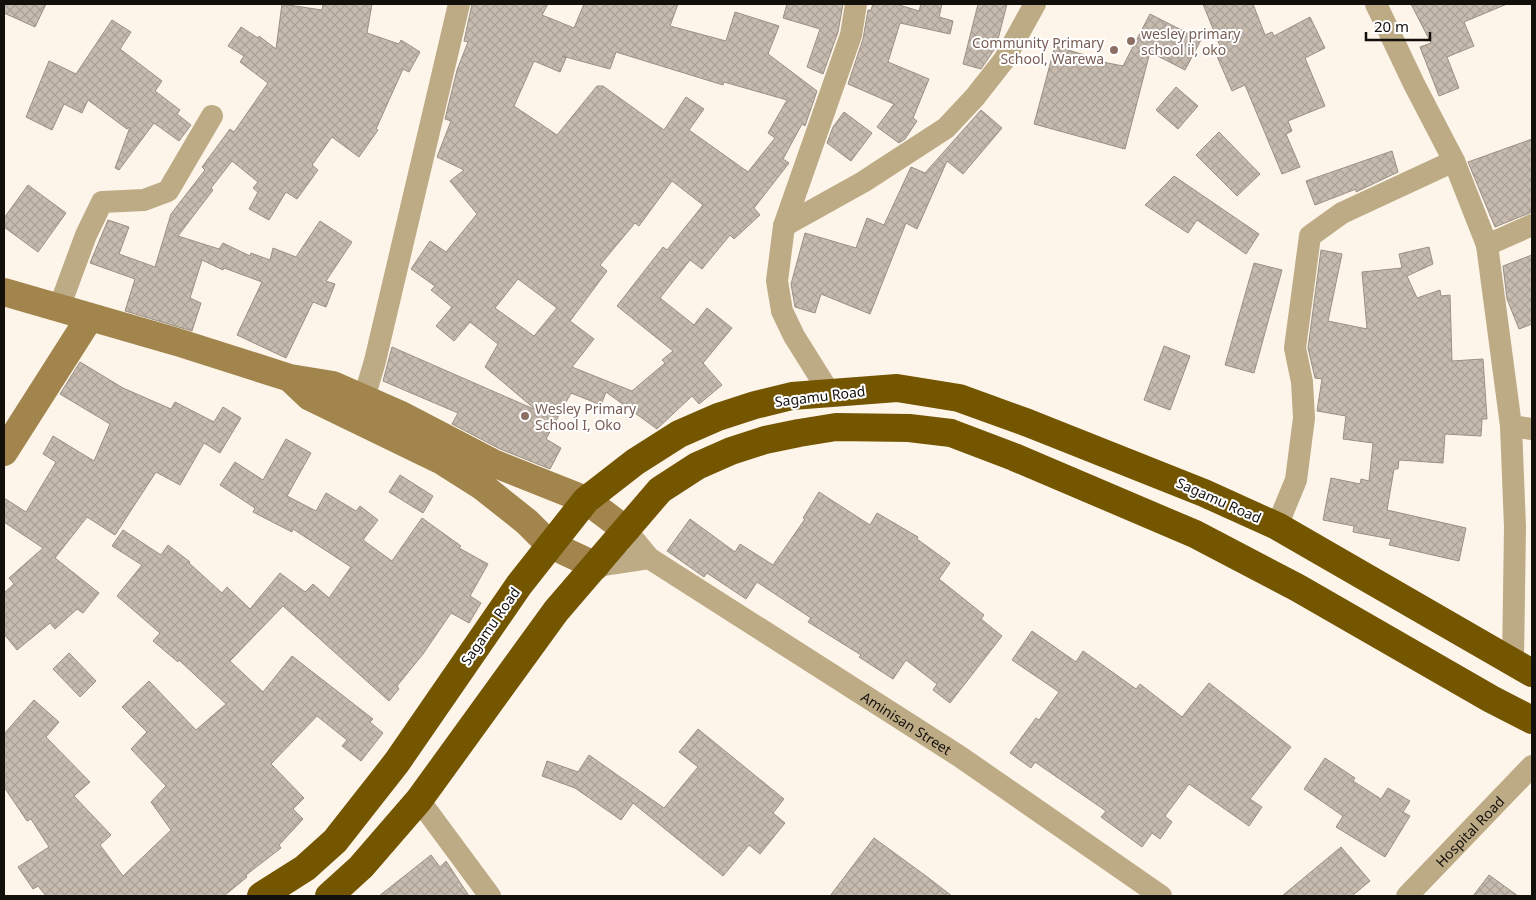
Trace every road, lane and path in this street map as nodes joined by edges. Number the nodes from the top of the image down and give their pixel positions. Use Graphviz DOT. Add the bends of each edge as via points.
graph roads {
  1 [pos="459,4"];
  2 [pos="856,4"];
  3 [pos="1035,4"];
  4 [pos="1376,4"];
  5 [pos="212,116"];
  6 [pos="1454,161"];
  7 [pos="1532,225"];
  8 [pos="784,226"];
  9 [pos="1487,245"];
  10 [pos="4,292"];
  11 [pos="59,308"];
  12 [pos="90,317"];
  13 [pos="290,378"];
  14 [pos="829,392"];
  15 [pos="364,398"];
  16 [pos="1522,427"];
  17 [pos="4,452"];
  18 [pos="586,500"];
  19 [pos="1277,526"];
  20 [pos="626,530"];
  21 [pos="549,544"];
  22 [pos="648,558"];
  23 [pos="596,566"];
  24 [pos="1522,667"];
  25 [pos="1532,720"];
  26 [pos="1532,766"];
  27 [pos="419,800"];
  28 [pos="261,896"];
  29 [pos="329,896"];
  30 [pos="490,896"];
  31 [pos="1161,896"];
  32 [pos="1407,896"];
  1 -- 15 [label="street"];
  2 -- 8 [label="street" via="851,35"];
  3 -- 8 [label="street" via="1004,60 946,128 863,182"];
  4 -- 6 [label="street"];
  5 -- 11 [label="street" via="168,191 144,200 102,202 86,234"];
  6 -- 9 [label="street"];
  6 -- 19 [label="street" via="1342,213 1310,236 1295,348 1302,382 1304,418 1296,480"];
  7 -- 9 [label="street"];
  8 -- 14 [label="street" via="777,281 782,311"];
  9 -- 16 [label="street"];
  10 -- 11 [label="main road"];
  11 -- 12 [label="main road"];
  12 -- 13 [label="main road"];
  12 -- 17 [label="main road"];
  13 -- 15 [label="main road" via="333,384"];
  13 -- 21 [label="main road" via="310,397 442,461 475,482 527,522"];
  14 -- 18 [label="highway, Sagamu Road" via="755,405 679,434 635,462"];
  14 -- 19 [label="highway, Sagamu Road" via="897,388 959,398 1204,493"];
  15 -- 18 [label="main road" via="494,463"];
  16 -- 24 [label="street" via="1514,527"];
  18 -- 20 [label="main road"];
  18 -- 21 [label="highway, Sagamu Road"];
  19 -- 24 [label="highway, Sagamu Road"];
  20 -- 22 [label="street, Aminisan Street"];
  20 -- 23 [label="highway"];
  20 -- 25 [label="highway" via="660,490 696,466 765,440 836,427 951,433 1194,534 1298,588"];
  21 -- 23 [label="main road"];
  21 -- 28 [label="highway, Sagamu Road" via="396,762 341,834 305,868"];
  22 -- 23 [label="street"];
  22 -- 31 [label="street, Aminisan Street" via="959,756"];
  23 -- 27 [label="highway" via="556,611"];
  26 -- 32 [label="street, Hospital Road"];
  27 -- 29 [label="highway" via="361,867"];
  27 -- 30 [label="street"];
}
